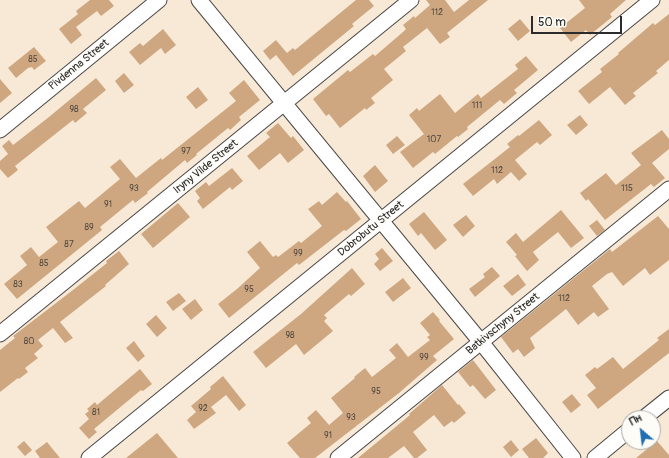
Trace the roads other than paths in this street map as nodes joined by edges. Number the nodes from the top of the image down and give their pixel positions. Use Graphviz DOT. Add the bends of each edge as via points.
graph roads {
  1 [pos="159,0"];
  2 [pos="199,0"];
  3 [pos="411,0"];
  4 [pos="652,0"];
  5 [pos="284,103"];
  6 [pos="0,130"];
  7 [pos="669,189"];
  8 [pos="381,220"];
  9 [pos="0,334"];
  10 [pos="481,342"];
  11 [pos="669,398"];
  12 [pos="654,410"];
  13 [pos="621,437"];
  14 [pos="89,458"];
  15 [pos="338,458"];
  16 [pos="573,458"];
  17 [pos="595,458"];
  1 -- 6 [label="street, Pivdenna Street"];
  2 -- 5 [label="street"];
  3 -- 5 [label="street, Iryny Vilde Street"];
  4 -- 8 [label="street, Dobrobutu Street"];
  5 -- 8 [label="street"];
  5 -- 9 [label="street, Iryny Vilde Street"];
  7 -- 10 [label="street, Batkivschyny Street"];
  8 -- 10 [label="street"];
  8 -- 14 [label="street, Dobrobutu Street"];
  10 -- 15 [label="street, Batkivschyny Street"];
  10 -- 16 [label="street"];
  11 -- 12 [label="street"];
  13 -- 17 [label="street"];
}
